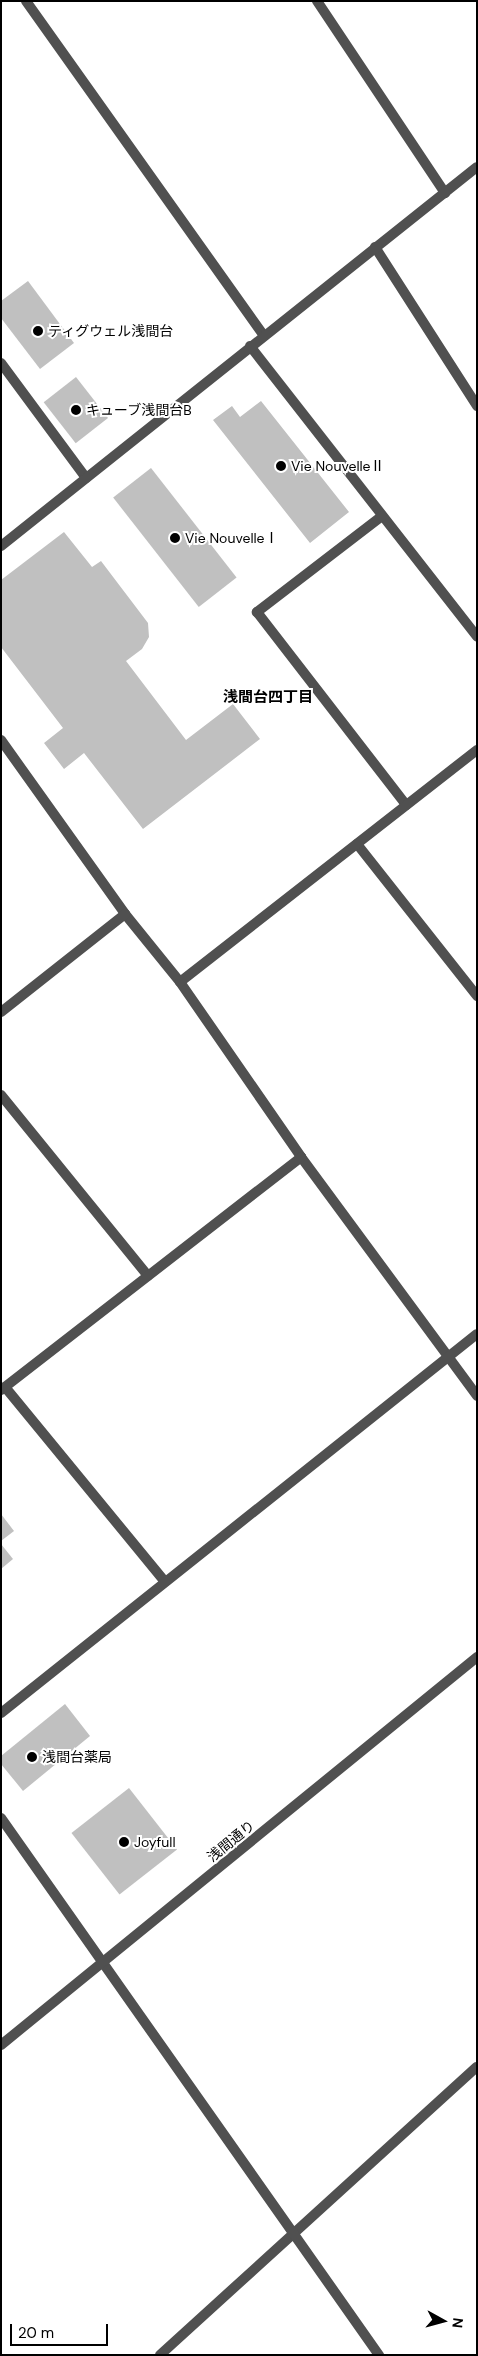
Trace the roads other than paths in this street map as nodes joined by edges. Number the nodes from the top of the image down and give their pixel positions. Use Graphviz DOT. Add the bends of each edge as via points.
graph roads {
  1 [pos="26,1"];
  2 [pos="316,1"];
  3 [pos="477,168"];
  4 [pos="445,193"];
  5 [pos="375,247"];
  6 [pos="263,335"];
  7 [pos="250,346"];
  8 [pos="1,363"];
  9 [pos="477,406"];
  10 [pos="86,478"];
  11 [pos="382,516"];
  12 [pos="1,546"];
  13 [pos="477,637"];
  14 [pos="1,740"];
  15 [pos="477,750"];
  16 [pos="406,805"];
  17 [pos="357,844"];
  18 [pos="125,914"];
  19 [pos="180,982"];
  20 [pos="477,996"];
  21 [pos="1,1012"];
  22 [pos="1,1095"];
  23 [pos="301,1157"];
  24 [pos="148,1276"];
  25 [pos="477,1334"];
  26 [pos="448,1356"];
  27 [pos="3,1389"];
  28 [pos="477,1396"];
  29 [pos="165,1582"];
  30 [pos="477,1657"];
  31 [pos="1,1713"];
  32 [pos="1,1818"];
  33 [pos="102,1964"];
  34 [pos="1,2045"];
  35 [pos="477,2067"];
  36 [pos="292,2233"];
  37 [pos="160,2355"];
  38 [pos="379,2355"];
  1 -- 6 [label="street"];
  2 -- 4 [label="street"];
  3 -- 4 [label="street"];
  4 -- 5 [label="street"];
  5 -- 6 [label="street"];
  5 -- 9 [label="street"];
  6 -- 7 [label="street"];
  7 -- 10 [label="street"];
  7 -- 11 [label="street"];
  8 -- 10 [label="street"];
  10 -- 12 [label="street"];
  11 -- 13 [label="street"];
  11 -- 16 [label="street" via="257,612"];
  14 -- 18 [label="street"];
  15 -- 16 [label="street"];
  16 -- 17 [label="street"];
  17 -- 19 [label="street"];
  17 -- 20 [label="street"];
  18 -- 19 [label="street"];
  18 -- 21 [label="street"];
  19 -- 23 [label="street"];
  22 -- 24 [label="street"];
  23 -- 24 [label="street"];
  23 -- 26 [label="street"];
  24 -- 27 [label="street"];
  25 -- 26 [label="street"];
  26 -- 28 [label="street"];
  26 -- 29 [label="street"];
  27 -- 29 [label="street"];
  29 -- 31 [label="street"];
  30 -- 33 [label="street, 浅間通り"];
  32 -- 33 [label="street"];
  33 -- 34 [label="street, 浅間通り"];
  33 -- 36 [label="street"];
  35 -- 36 [label="street"];
  36 -- 37 [label="street"];
  36 -- 38 [label="street"];
}
